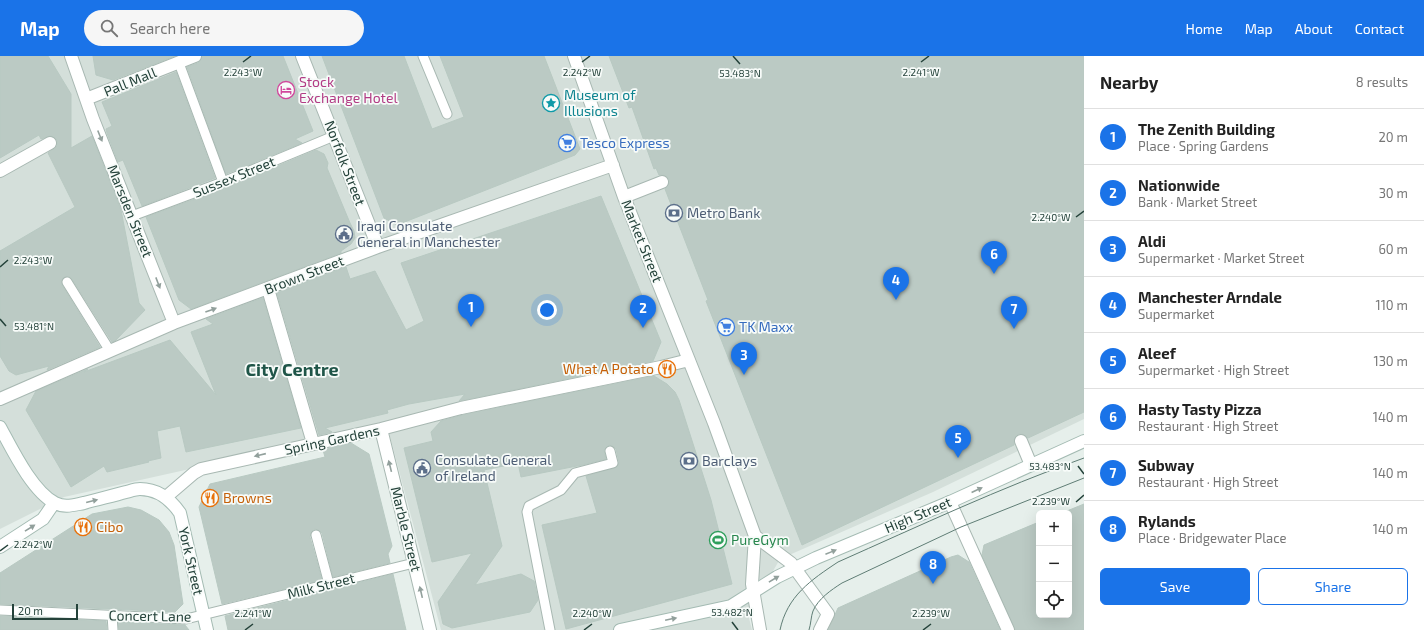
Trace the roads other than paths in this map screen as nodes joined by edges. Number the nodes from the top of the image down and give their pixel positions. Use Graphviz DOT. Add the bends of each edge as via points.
graph roads {
  1 [pos="71,56"];
  2 [pos="195,56"];
  3 [pos="302,56"];
  4 [pos="423,56"];
  5 [pos="574,56"];
  6 [pos="179,63"];
  7 [pos="86,99"];
  8 [pos="447,114"];
  9 [pos="334,136"];
  10 [pos="50,143"];
  11 [pos="613,165"];
  12 [pos="0,171"];
  13 [pos="223,182"];
  14 [pos="662,182"];
  15 [pos="624,197"];
  16 [pos="132,216"];
  17 [pos="378,247"];
  18 [pos="67,282"];
  19 [pos="268,289"];
  20 [pos="174,323"];
  21 [pos="110,351"];
  22 [pos="689,360"];
  23 [pos="0,399"];
  24 [pos="0,427"];
  25 [pos="380,429"];
  26 [pos="1084,441"];
  27 [pos="1021,442"];
  28 [pos="314,443"];
  29 [pos="610,451"];
  30 [pos="1031,466"];
  31 [pos="166,497"];
  32 [pos="950,502"];
  33 [pos="54,503"];
  34 [pos="316,535"];
  35 [pos="755,536"];
  36 [pos="0,547"];
  37 [pos="414,562"];
  38 [pos="796,568"];
  39 [pos="329,584"];
  40 [pos="754,592"];
  41 [pos="0,610"];
  42 [pos="112,615"];
  43 [pos="204,615"];
  44 [pos="113,630"];
  45 [pos="207,630"];
  46 [pos="430,630"];
  47 [pos="550,630"];
  48 [pos="620,630"];
  49 [pos="760,630"];
  50 [pos="820,630"];
  51 [pos="1008,630"];
  1 -- 7 [label="street, Marsden Street"];
  2 -- 6 [label="street, Pall Mall"];
  3 -- 9 [label="street, Norfolk Street"];
  4 -- 8 [label="lane"];
  5 -- 11 [label="street, Market Street"];
  6 -- 7 [label="street, Pall Mall"];
  6 -- 13 [label="lane"];
  7 -- 16 [label="street, Marsden Street, one-way"];
  9 -- 13 [label="lane, Sussex Street"];
  9 -- 17 [label="street, Norfolk Street"];
  10 -- 12 [label="street"];
  11 -- 15 [label="street, Market Street"];
  11 -- 17 [label="street, Brown Street"];
  13 -- 16 [label="lane, Sussex Street"];
  14 -- 15 [label="street"];
  15 -- 22 [label="street, Market Street"];
  16 -- 20 [label="street, Marsden Street, one-way"];
  17 -- 19 [label="street, Brown Street"];
  18 -- 21 [label="lane"];
  20 -- 19 [label="street, Brown Street, one-way"];
  19 -- 28 [label="street"];
  20 -- 21 [label="street, Brown Street"];
  21 -- 23 [label="street, Brown Street"];
  22 -- 25 [label="street, Spring Gardens" via="461,408"];
  22 -- 35 [label="street, Market Street"];
  24 -- 33 [label="street" via="33,482"];
  25 -- 28 [label="street, Spring Gardens"];
  37 -- 25 [label="street, Marble Street, one-way"];
  26 -- 30 [label="street, High Street"];
  27 -- 30 [label="street"];
  28 -- 31 [label="street, Spring Gardens, one-way" via="202,469"];
  29 -- 47 [label="lane" via="613,463 575,473 561,490 529,506 527,512"];
  32 -- 30 [label="street, High Street, one-way"];
  33 -- 31 [label="street, one-way" via="67,507 140,488"];
  31 -- 43 [label="street, York Street" via="180,513"];
  38 -- 32 [label="street, High Street, one-way"];
  32 -- 51 [label="street"];
  36 -- 33 [label="street, one-way" via="43,519"];
  34 -- 39 [label="lane"];
  35 -- 38 [label="street"];
  35 -- 40 [label="street, Market Street" via="752,583"];
  37 -- 39 [label="lane, Milk Street"];
  46 -- 37 [label="street, Marble Street, one-way"];
  40 -- 38 [label="street, High Street, one-way"];
  38 -- 50 [label="street" via="828,614"];
  39 -- 43 [label="lane, Milk Street"];
  48 -- 40 [label="street, High Street, one-way" via="731,606"];
  40 -- 49 [label="street, Market Street"];
  41 -- 42 [label="lane, Concert Lane"];
  42 -- 43 [label="lane, Concert Lane" via="186,619"];
  42 -- 44 [label="lane"];
  43 -- 45 [label="street, York Street"];
}
